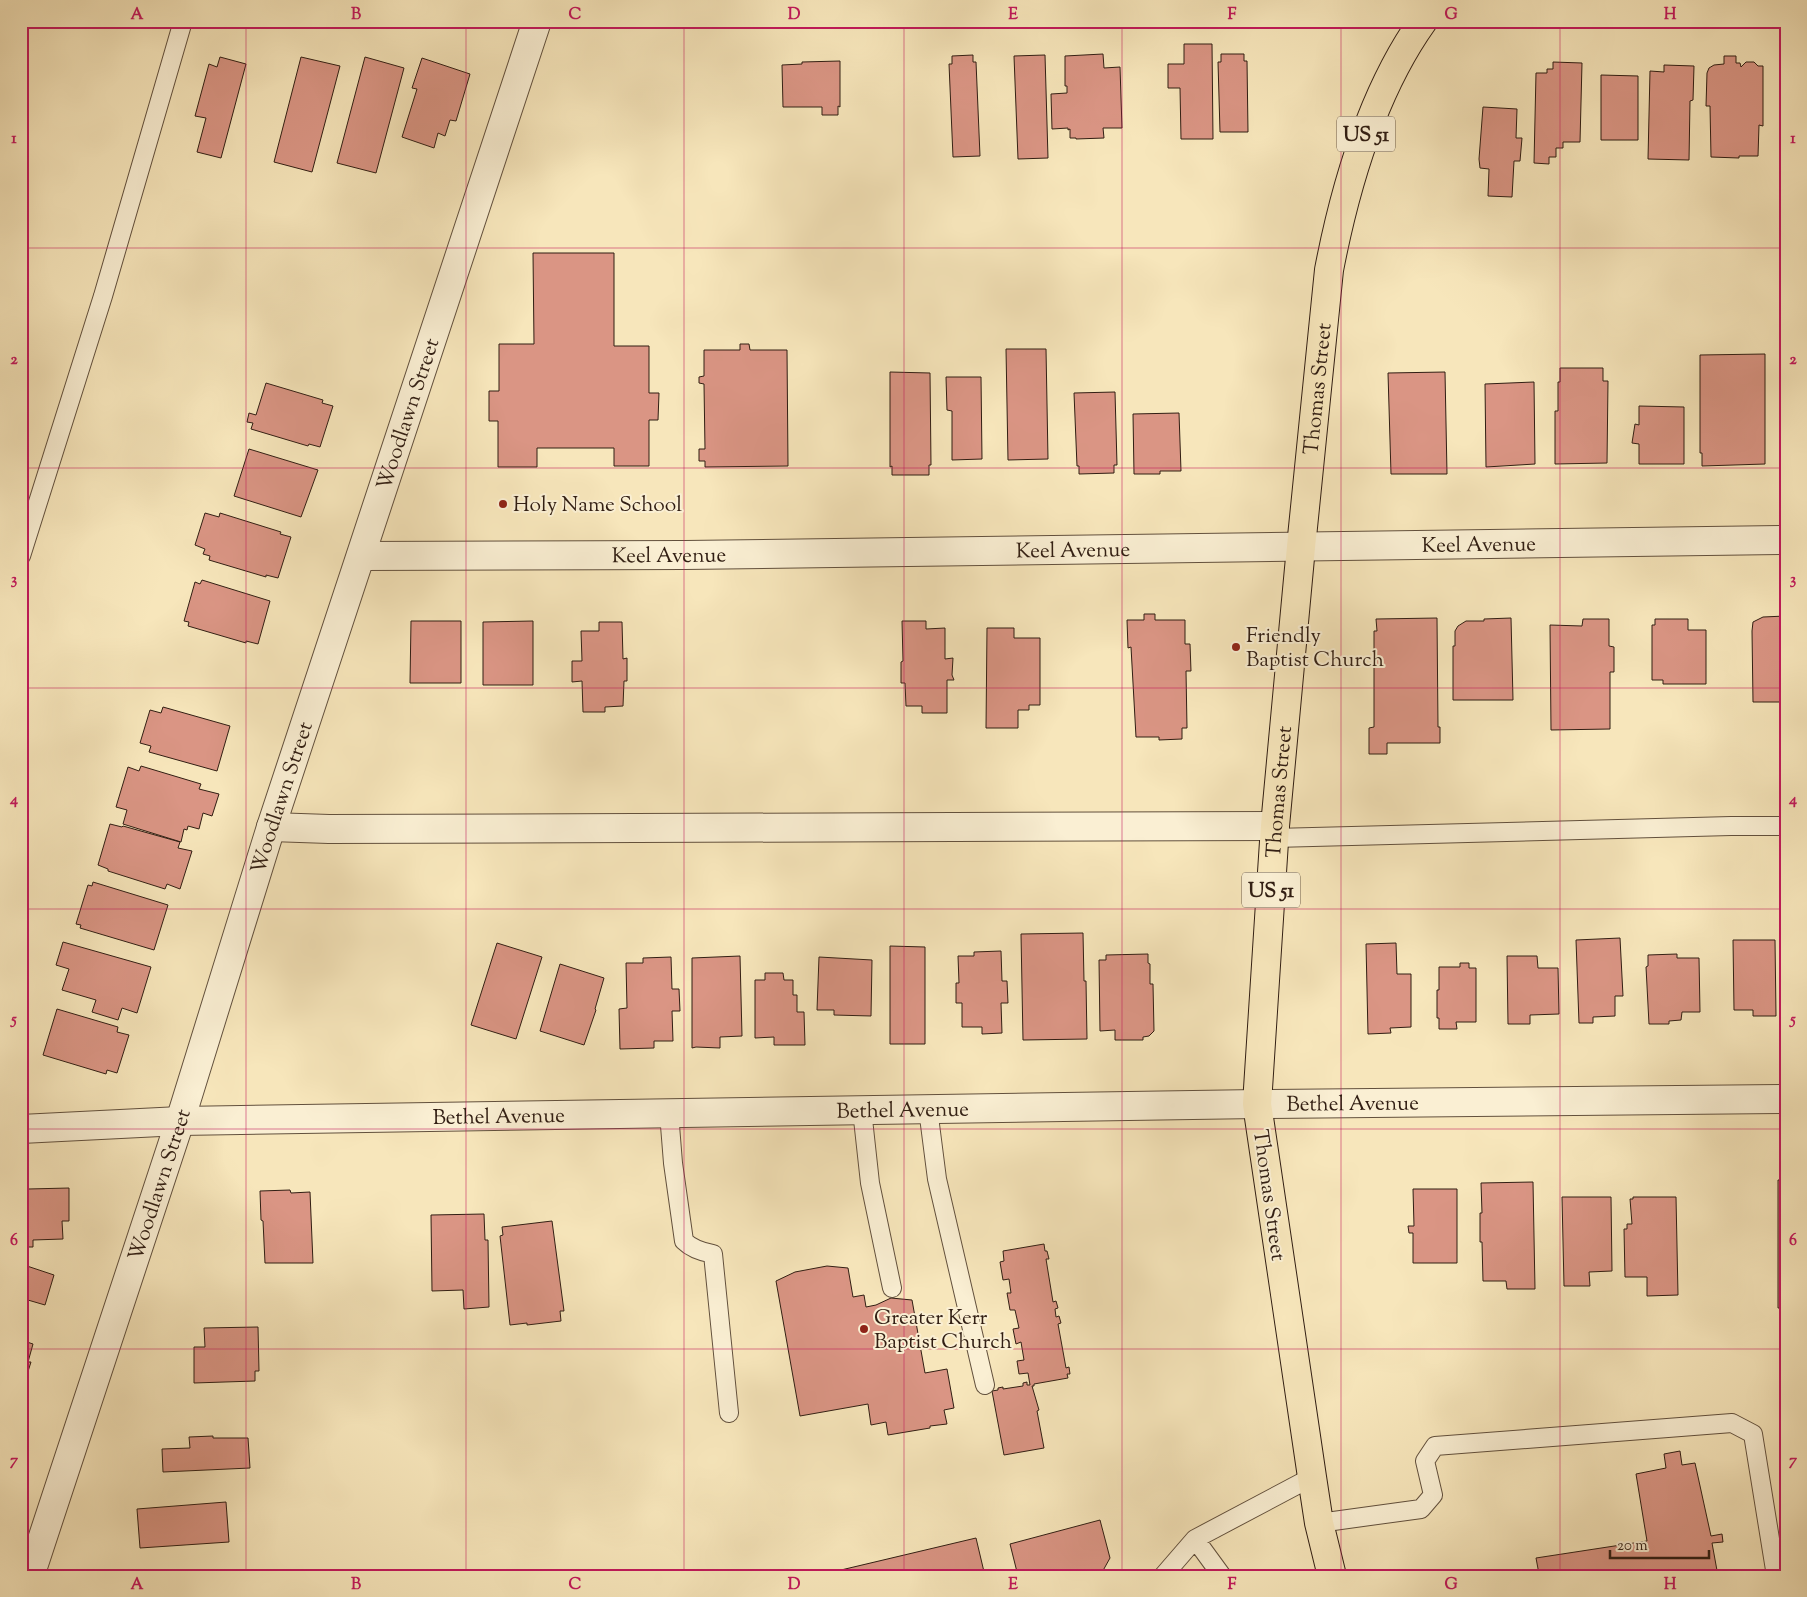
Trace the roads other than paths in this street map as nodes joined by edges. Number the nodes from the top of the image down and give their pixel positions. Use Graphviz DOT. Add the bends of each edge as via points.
graph roads {
  1 [pos="183,21"];
  2 [pos="538,21"];
  3 [pos="1423,21"];
  4 [pos="1786,540"];
  5 [pos="1301,548"];
  6 [pos="21,556"];
  7 [pos="361,556"];
  8 [pos="1786,826"];
  9 [pos="271,827"];
  10 [pos="1275,832"];
  11 [pos="1786,1099"];
  12 [pos="1257,1104"];
  13 [pos="928,1109"];
  14 [pos="862,1110"];
  15 [pos="669,1113"];
  16 [pos="180,1121"];
  17 [pos="21,1129"];
  18 [pos="892,1288"];
  19 [pos="985,1385"];
  20 [pos="729,1412"];
  21 [pos="1312,1477"];
  22 [pos="1319,1523"];
  23 [pos="1195,1539"];
  24 [pos="30,1576"];
  25 [pos="1163,1576"];
  26 [pos="1222,1576"];
  27 [pos="1332,1576"];
  28 [pos="1776,1576"];
  1 -- 6 [label="lane" via="103,296"];
  2 -- 7 [label="street, Woodlawn Street"];
  3 -- 5 [label="main road, Thomas Street / US 51" via="1377,105 1361,148 1335,241 1325,305"];
  4 -- 5 [label="street, Keel Avenue"];
  5 -- 7 [label="street, Keel Avenue"];
  5 -- 10 [label="main road, Thomas Street / US 51"];
  7 -- 9 [label="street, Woodlawn Street"];
  8 -- 10 [label="lane"];
  9 -- 10 [label="street"];
  9 -- 16 [label="street, Woodlawn Street"];
  10 -- 12 [label="main road, Thomas Street / US 51"];
  11 -- 12 [label="street, Bethel Avenue"];
  12 -- 13 [label="street, Bethel Avenue"];
  12 -- 21 [label="main road, Thomas Street / US 51"];
  13 -- 14 [label="street, Bethel Avenue"];
  13 -- 19 [label="lane" via="937,1179"];
  14 -- 15 [label="street, Bethel Avenue"];
  14 -- 18 [label="lane" via="870,1184"];
  15 -- 16 [label="street, Bethel Avenue"];
  15 -- 20 [label="lane" via="684,1241 695,1249 713,1254"];
  16 -- 17 [label="street, Bethel Avenue"];
  16 -- 24 [label="street, Woodlawn Street"];
  21 -- 22 [label="main road, Thomas Street / US 51"];
  21 -- 23 [label="lane"];
  22 -- 27 [label="main road, Thomas Street / US 51"];
  22 -- 28 [label="lane" via="1421,1509 1433,1496 1425,1461 1435,1446 1732,1423 1753,1434"];
  23 -- 25 [label="lane"];
  23 -- 26 [label="lane"];
}
